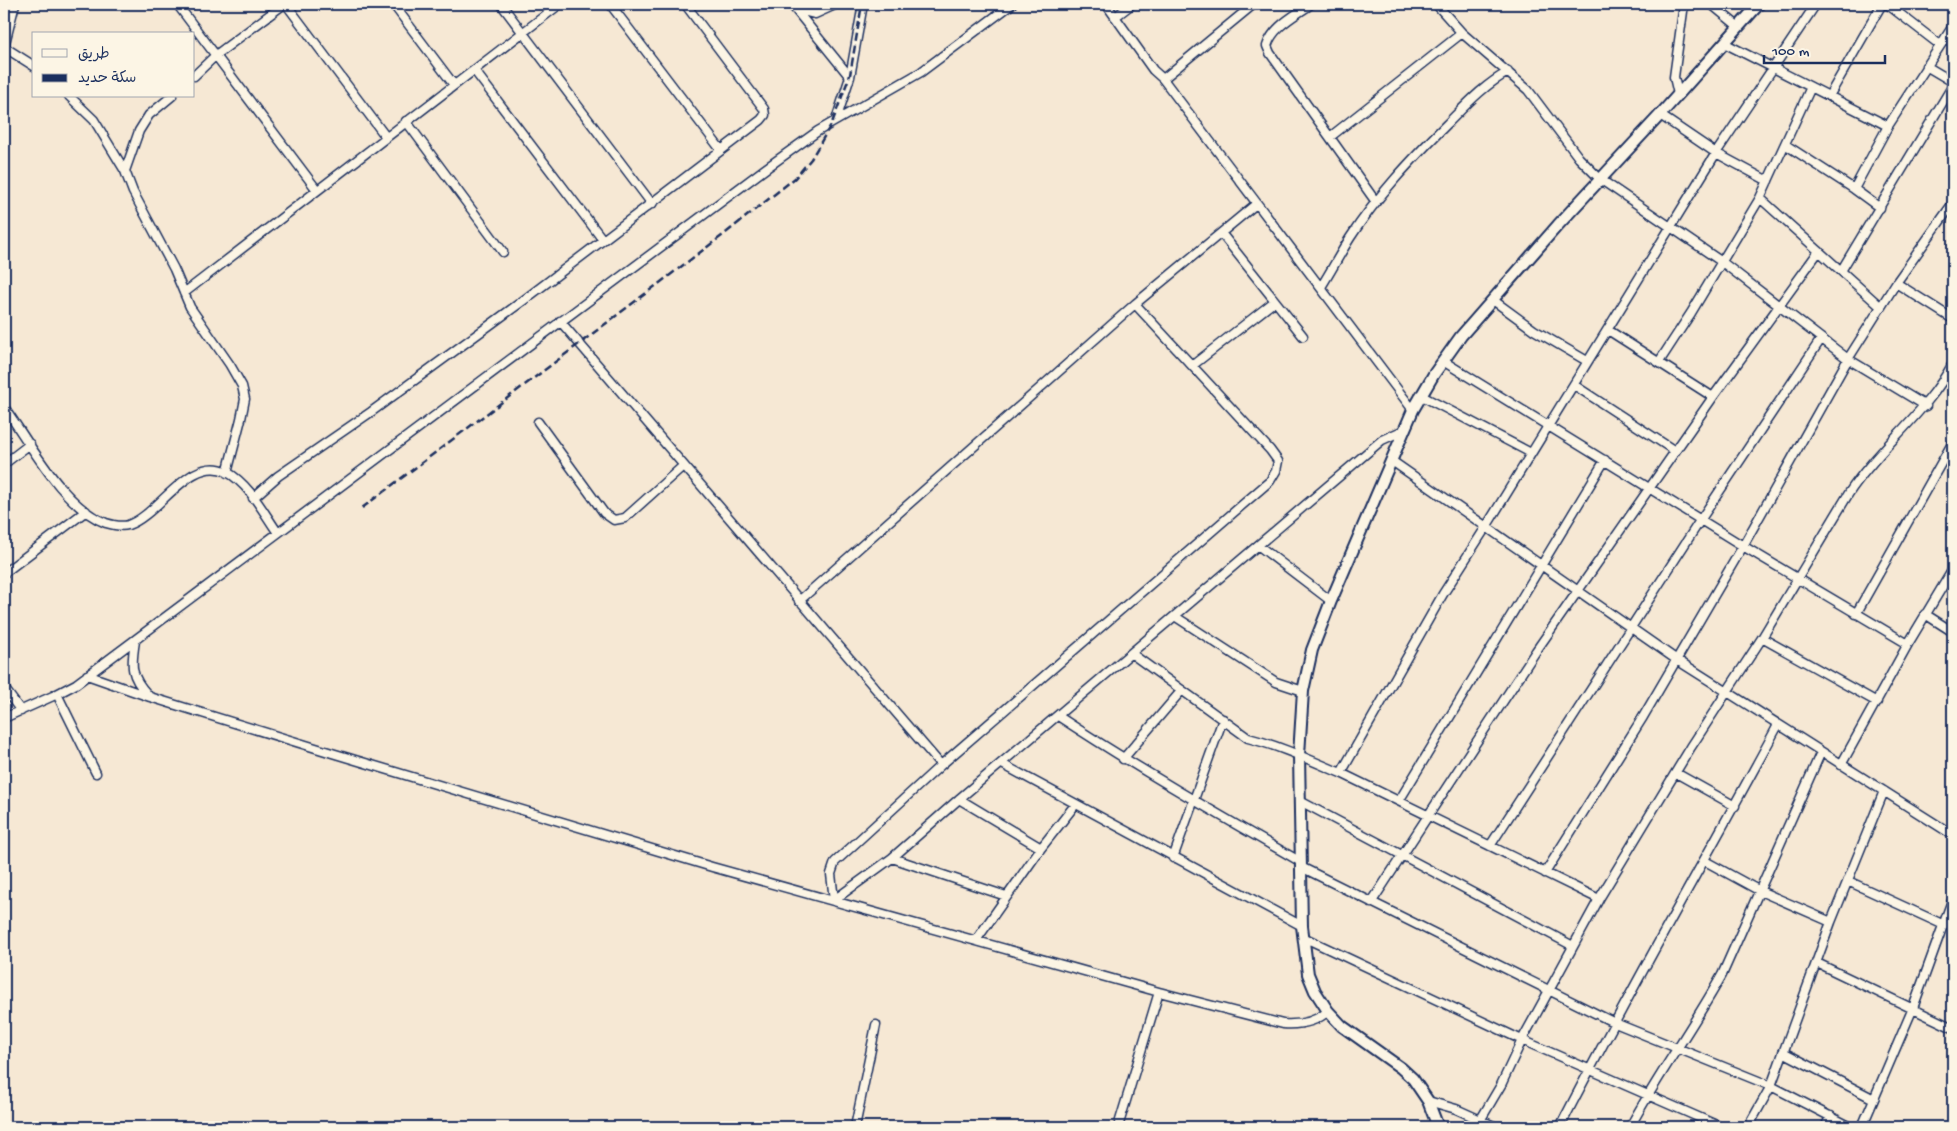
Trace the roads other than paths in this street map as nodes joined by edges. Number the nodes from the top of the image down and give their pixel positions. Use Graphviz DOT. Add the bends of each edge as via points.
graph roads {
  1 [pos="15,4"];
  2 [pos="177,4"];
  3 [pos="285,4"];
  4 [pos="392,4"];
  5 [pos="501,4"];
  6 [pos="560,4"];
  7 [pos="610,4"];
  8 [pos="685,4"];
  9 [pos="837,4"];
  10 [pos="863,4"];
  11 [pos="883,4"];
  12 [pos="889,4"];
  13 [pos="1012,4"];
  14 [pos="1106,4"];
  15 [pos="1132,4"];
  16 [pos="1254,4"];
  17 [pos="1311,4"];
  18 [pos="1436,4"];
  19 [pos="1684,4"];
  20 [pos="1711,4"];
  21 [pos="1759,4"];
  22 [pos="1816,4"];
  23 [pos="1882,4"];
  24 [pos="1887,4"];
  25 [pos="793,6"];
  26 [pos="1115,16"];
  27 [pos="1953,26"];
  28 [pos="1739,27"];
  29 [pos="524,33"];
  30 [pos="1462,34"];
  31 [pos="1724,43"];
  32 [pos="1940,45"];
  33 [pos="4,47"];
  34 [pos="216,55"];
  35 [pos="32,65"];
  36 [pos="1926,66"];
  37 [pos="1773,68"];
  38 [pos="474,70"];
  39 [pos="1508,72"];
  40 [pos="195,75"];
  41 [pos="850,77"];
  42 [pos="1163,79"];
  43 [pos="1953,84"];
  44 [pos="454,86"];
  45 [pos="1811,87"];
  46 [pos="1678,94"];
  47 [pos="1829,96"];
  48 [pos="71,98"];
  49 [pos="170,98"];
  50 [pos="1660,115"];
  51 [pos="836,120"];
  52 [pos="406,121"];
  53 [pos="1888,126"];
  54 [pos="386,137"];
  55 [pos="1330,137"];
  56 [pos="1786,145"];
  57 [pos="721,150"];
  58 [pos="1716,153"];
  59 [pos="125,171"];
  60 [pos="1600,179"];
  61 [pos="1768,181"];
  62 [pos="1854,188"];
  63 [pos="317,190"];
  64 [pos="1760,198"];
  65 [pos="1376,202"];
  66 [pos="1953,203"];
  67 [pos="652,204"];
  68 [pos="1256,204"];
  69 [pos="1880,208"];
  70 [pos="1670,226"];
  71 [pos="1221,233"];
  72 [pos="603,240"];
  73 [pos="1819,251"];
  74 [pos="503,252"];
  75 [pos="1722,262"];
  76 [pos="1841,271"];
  77 [pos="1896,283"];
  78 [pos="1321,287"];
  79 [pos="184,293"];
  80 [pos="1493,300"];
  81 [pos="1275,301"];
  82 [pos="1135,304"];
  83 [pos="1778,306"];
  84 [pos="1880,307"];
  85 [pos="1953,319"];
  86 [pos="560,322"];
  87 [pos="1608,330"];
  88 [pos="1302,336"];
  89 [pos="1821,339"];
  90 [pos="1848,359"];
  91 [pos="1443,361"];
  92 [pos="1587,361"];
  93 [pos="1659,362"];
  94 [pos="1953,363"];
  95 [pos="1193,365"];
  96 [pos="1951,373"];
  97 [pos="1574,385"];
  98 [pos="1420,395"];
  99 [pos="1713,397"];
  100 [pos="1926,406"];
  101 [pos="4,407"];
  102 [pos="1413,410"];
  103 [pos="538,422"];
  104 [pos="1548,426"];
  105 [pos="1404,430"];
  106 [pos="1953,442"];
  107 [pos="30,444"];
  108 [pos="1675,452"];
  109 [pos="1531,453"];
  110 [pos="1605,460"];
  111 [pos="1392,461"];
  112 [pos="4,464"];
  113 [pos="683,466"];
  114 [pos="227,473"];
  115 [pos="1650,488"];
  116 [pos="253,498"];
  117 [pos="86,511"];
  118 [pos="1701,519"];
  119 [pos="1486,527"];
  120 [pos="278,533"];
  121 [pos="1259,546"];
  122 [pos="1743,546"];
  123 [pos="1542,566"];
  124 [pos="1953,569"];
  125 [pos="4,573"];
  126 [pos="1797,579"];
  127 [pos="1578,592"];
  128 [pos="799,601"];
  129 [pos="1331,601"];
  130 [pos="1856,614"];
  131 [pos="1925,614"];
  132 [pos="1176,617"];
  133 [pos="1631,627"];
  134 [pos="1953,632"];
  135 [pos="1762,638"];
  136 [pos="135,641"];
  137 [pos="1908,644"];
  138 [pos="1132,654"];
  139 [pos="1677,660"];
  140 [pos="87,675"];
  141 [pos="4,688"];
  142 [pos="1182,690"];
  143 [pos="1304,691"];
  144 [pos="1726,692"];
  145 [pos="57,694"];
  146 [pos="150,697"];
  147 [pos="1877,702"];
  148 [pos="21,712"];
  149 [pos="1058,716"];
  150 [pos="4,718"];
  151 [pos="1223,719"];
  152 [pos="1778,725"];
  153 [pos="1821,752"];
  154 [pos="1299,755"];
  155 [pos="1123,759"];
  156 [pos="1002,764"];
  157 [pos="941,765"];
  158 [pos="1841,765"];
  159 [pos="96,773"];
  160 [pos="1340,773"];
  161 [pos="1676,773"];
  162 [pos="1884,791"];
  163 [pos="959,799"];
  164 [pos="1193,801"];
  165 [pos="1300,801"];
  166 [pos="1399,801"];
  167 [pos="1075,805"];
  168 [pos="1735,806"];
  169 [pos="1428,815"];
  170 [pos="1953,835"];
  171 [pos="1490,846"];
  172 [pos="1041,848"];
  173 [pos="1402,855"];
  174 [pos="892,858"];
  175 [pos="1173,858"];
  176 [pos="1705,861"];
  177 [pos="1301,865"];
  178 [pos="1545,873"];
  179 [pos="1848,881"];
  180 [pos="1760,891"];
  181 [pos="1006,896"];
  182 [pos="1953,898"];
  183 [pos="1599,899"];
  184 [pos="834,900"];
  185 [pos="1371,903"];
  186 [pos="1831,922"];
  187 [pos="1944,925"];
  188 [pos="1302,926"];
  189 [pos="1303,937"];
  190 [pos="977,939"];
  191 [pos="1573,946"];
  192 [pos="1817,963"];
  193 [pos="1549,990"];
  194 [pos="1158,992"];
  195 [pos="1913,1008"];
  196 [pos="1328,1011"];
  197 [pos="1615,1022"];
  198 [pos="876,1025"];
  199 [pos="1953,1028"];
  200 [pos="1522,1040"];
  201 [pos="1678,1048"];
  202 [pos="1783,1052"];
  203 [pos="1589,1070"];
  204 [pos="1771,1086"];
  205 [pos="1647,1096"];
  206 [pos="1874,1099"];
  207 [pos="1428,1101"];
  208 [pos="1831,1116"];
  209 [pos="1481,1119"];
  210 [pos="855,1127"];
  211 [pos="1118,1127"];
  212 [pos="1438,1127"];
  213 [pos="1470,1127"];
  214 [pos="1496,1127"];
  215 [pos="1560,1127"];
  216 [pos="1630,1127"];
  217 [pos="1721,1127"];
  218 [pos="1748,1127"];
  219 [pos="1824,1127"];
  220 [pos="1851,1127"];
  221 [pos="1862,1127"];
  1 -- 33 [label="street"];
  2 -- 34 [label="street"];
  3 -- 34 [label="street"];
  3 -- 54 [label="street"];
  4 -- 44 [label="street"];
  5 -- 29 [label="street"];
  6 -- 29 [label="street"];
  7 -- 57 [label="street"];
  8 -- 57 [label="street" via="764,109 765,115 761,120"];
  9 -- 25 [label="street" via="815,14"];
  10 -- 41 [label="street"];
  11 -- 12 [label="street"];
  13 -- 51 [label="street" via="921,72"];
  14 -- 26 [label="street"];
  15 -- 26 [label="street"];
  16 -- 42 [label="street"];
  17 -- 55 [label="street" via="1277,29 1267,46"];
  18 -- 30 [label="street"];
  19 -- 46 [label="street" via="1674,77"];
  20 -- 28 [label="street"];
  21 -- 28 [label="street"];
  22 -- 37 [label="street"];
  23 -- 47 [label="street"];
  24 -- 32 [label="street"];
  25 -- 41 [label="street"];
  26 -- 42 [label="street"];
  27 -- 32 [label="street"];
  28 -- 31 [label="street"];
  29 -- 38 [label="street"];
  29 -- 67 [label="street"];
  30 -- 39 [label="street"];
  30 -- 55 [label="street"];
  31 -- 37 [label="street"];
  31 -- 46 [label="street"];
  32 -- 36 [label="street"];
  33 -- 35 [label="street"];
  34 -- 40 [label="street"];
  34 -- 63 [label="street"];
  36 -- 43 [label="street"];
  36 -- 53 [label="street"];
  37 -- 45 [label="street"];
  37 -- 58 [label="street"];
  38 -- 44 [label="street"];
  38 -- 72 [label="street"];
  39 -- 60 [label="street" via="1528,90 1579,158"];
  39 -- 65 [label="street" via="1478,93"];
  41 -- 51 [label="street"];
  42 -- 68 [label="street"];
  43 -- 69 [label="street"];
  44 -- 52 [label="street"];
  45 -- 47 [label="street"];
  45 -- 56 [label="street"];
  46 -- 50 [label="street"];
  47 -- 53 [label="street"];
  48 -- 59 [label="street" via="94,120"];
  49 -- 59 [label="street" via="149,115 139,131"];
  50 -- 58 [label="street"];
  50 -- 60 [label="street"];
  51 -- 86 [label="street"];
  52 -- 54 [label="street"];
  52 -- 74 [label="street"];
  53 -- 62 [label="street"];
  54 -- 63 [label="street"];
  55 -- 65 [label="street"];
  56 -- 61 [label="street"];
  56 -- 62 [label="street"];
  57 -- 67 [label="street"];
  58 -- 61 [label="street"];
  58 -- 70 [label="street"];
  59 -- 79 [label="street"];
  60 -- 70 [label="street"];
  60 -- 80 [label="street"];
  61 -- 64 [label="street"];
  62 -- 69 [label="street"];
  63 -- 79 [label="street"];
  64 -- 73 [label="street"];
  64 -- 75 [label="street"];
  65 -- 78 [label="street" via="1350,237"];
  66 -- 77 [label="street"];
  67 -- 72 [label="street"];
  68 -- 71 [label="street"];
  68 -- 78 [label="street"];
  69 -- 76 [label="street"];
  70 -- 75 [label="street"];
  70 -- 87 [label="street"];
  71 -- 81 [label="street"];
  71 -- 82 [label="street"];
  72 -- 116 [label="street" via="371,412 278,476"];
  73 -- 76 [label="street"];
  73 -- 83 [label="street"];
  75 -- 83 [label="street"];
  75 -- 93 [label="street"];
  76 -- 84 [label="street"];
  77 -- 84 [label="street"];
  77 -- 85 [label="street"];
  78 -- 102 [label="street"];
  79 -- 114 [label="street" via="242,386 245,399"];
  80 -- 91 [label="street"];
  80 -- 92 [label="street" via="1534,330"];
  81 -- 88 [label="street"];
  81 -- 95 [label="street"];
  82 -- 95 [label="street"];
  82 -- 128 [label="street"];
  83 -- 89 [label="street"];
  83 -- 99 [label="street"];
  84 -- 90 [label="street"];
  86 -- 113 [label="street"];
  86 -- 120 [label="street"];
  87 -- 92 [label="street"];
  87 -- 93 [label="street"];
  89 -- 90 [label="street"];
  89 -- 118 [label="street"];
  90 -- 100 [label="street"];
  90 -- 122 [label="street"];
  91 -- 98 [label="street"];
  91 -- 104 [label="street"];
  92 -- 97 [label="street"];
  93 -- 99 [label="street"];
  94 -- 96 [label="street"];
  95 -- 157 [label="street" via="1275,456 1278,466 1274,476"];
  96 -- 100 [label="street"];
  97 -- 104 [label="street"];
  97 -- 108 [label="street"];
  98 -- 102 [label="street"];
  98 -- 109 [label="street"];
  99 -- 108 [label="street"];
  100 -- 126 [label="street" via="1857,480"];
  101 -- 107 [label="street"];
  102 -- 105 [label="street"];
  103 -- 113 [label="street" via="604,513 614,520 625,518"];
  104 -- 109 [label="street"];
  104 -- 110 [label="street"];
  105 -- 111 [label="street"];
  105 -- 121 [label="street" via="1382,440"];
  106 -- 130 [label="street"];
  107 -- 112 [label="street"];
  107 -- 117 [label="street" via="49,475"];
  108 -- 115 [label="street"];
  109 -- 119 [label="street"];
  110 -- 115 [label="street"];
  110 -- 123 [label="street"];
  111 -- 119 [label="street"];
  111 -- 129 [label="street"];
  113 -- 128 [label="street"];
  114 -- 116 [label="street"];
  114 -- 117 [label="street" via="213,468 199,471 130,524 114,525"];
  115 -- 118 [label="street"];
  115 -- 127 [label="street"];
  116 -- 120 [label="street"];
  117 -- 125 [label="street"];
  118 -- 122 [label="street"];
  118 -- 133 [label="street"];
  119 -- 123 [label="street"];
  119 -- 160 [label="street" via="1443,594"];
  120 -- 136 [label="street"];
  121 -- 129 [label="street"];
  121 -- 132 [label="street"];
  122 -- 126 [label="street"];
  122 -- 139 [label="street"];
  123 -- 127 [label="street"];
  123 -- 166 [label="street"];
  124 -- 131 [label="street"];
  126 -- 130 [label="street"];
  126 -- 135 [label="street"];
  127 -- 133 [label="street"];
  127 -- 169 [label="street"];
  128 -- 157 [label="street"];
  129 -- 143 [label="street" via="1312,650"];
  130 -- 137 [label="street"];
  131 -- 134 [label="street"];
  131 -- 137 [label="street"];
  132 -- 138 [label="street"];
  132 -- 143 [label="street" via="1276,682"];
  133 -- 139 [label="street"];
  133 -- 171 [label="street"];
  135 -- 144 [label="street"];
  135 -- 147 [label="street"];
  136 -- 140 [label="street"];
  136 -- 146 [label="street" via="133,674"];
  137 -- 147 [label="street"];
  138 -- 142 [label="street"];
  138 -- 149 [label="street"];
  139 -- 144 [label="street"];
  139 -- 178 [label="street"];
  140 -- 145 [label="street"];
  140 -- 146 [label="street"];
  141 -- 148 [label="street"];
  142 -- 151 [label="street"];
  142 -- 155 [label="street"];
  143 -- 154 [label="street"];
  144 -- 152 [label="street"];
  144 -- 161 [label="street"];
  145 -- 148 [label="street"];
  145 -- 159 [label="street"];
  146 -- 184 [label="street" via="712,867"];
  147 -- 158 [label="street"];
  148 -- 150 [label="street"];
  149 -- 155 [label="street"];
  149 -- 156 [label="street"];
  151 -- 154 [label="street" via="1248,738"];
  151 -- 164 [label="street"];
  152 -- 153 [label="street"];
  152 -- 168 [label="street"];
  153 -- 158 [label="street"];
  153 -- 180 [label="street"];
  154 -- 160 [label="street"];
  154 -- 165 [label="street"];
  155 -- 164 [label="street"];
  156 -- 163 [label="street"];
  156 -- 167 [label="street"];
  157 -- 184 [label="street" via="835,862 831,874"];
  158 -- 162 [label="street"];
  160 -- 166 [label="street"];
  161 -- 168 [label="street"];
  161 -- 183 [label="street"];
  162 -- 170 [label="street"];
  162 -- 179 [label="street"];
  163 -- 172 [label="street"];
  163 -- 174 [label="street"];
  164 -- 175 [label="street"];
  164 -- 177 [label="street"];
  165 -- 173 [label="street"];
  165 -- 177 [label="street"];
  166 -- 169 [label="street"];
  167 -- 172 [label="street"];
  167 -- 175 [label="street"];
  168 -- 176 [label="street"];
  169 -- 171 [label="street"];
  169 -- 173 [label="street"];
  171 -- 178 [label="street"];
  172 -- 181 [label="street"];
  173 -- 185 [label="street"];
  173 -- 191 [label="street"];
  174 -- 181 [label="street"];
  174 -- 184 [label="street"];
  175 -- 188 [label="street"];
  176 -- 180 [label="street"];
  176 -- 197 [label="street"];
  177 -- 185 [label="street"];
  177 -- 188 [label="street"];
  178 -- 183 [label="street"];
  179 -- 186 [label="street"];
  179 -- 187 [label="street"];
  180 -- 186 [label="street"];
  180 -- 201 [label="street" via="1722,975"];
  181 -- 190 [label="street"];
  182 -- 187 [label="street"];
  183 -- 191 [label="street"];
  184 -- 190 [label="street"];
  185 -- 193 [label="street"];
  186 -- 192 [label="street"];
  187 -- 195 [label="street"];
  188 -- 189 [label="street"];
  189 -- 196 [label="street" via="1308,974"];
  189 -- 200 [label="street"];
  190 -- 194 [label="street"];
  191 -- 193 [label="street"];
  192 -- 195 [label="street"];
  192 -- 202 [label="street"];
  193 -- 197 [label="street"];
  193 -- 200 [label="street"];
  194 -- 196 [label="street" via="1283,1024 1304,1023"];
  194 -- 211 [label="street"];
  195 -- 199 [label="street"];
  195 -- 206 [label="street"];
  196 -- 207 [label="street" via="1342,1026 1401,1068"];
  197 -- 201 [label="street"];
  197 -- 203 [label="street"];
  198 -- 210 [label="street"];
  200 -- 203 [label="street"];
  200 -- 209 [label="street"];
  201 -- 204 [label="street"];
  201 -- 205 [label="street"];
  202 -- 204 [label="street"];
  202 -- 206 [label="street"];
  203 -- 205 [label="street"];
  203 -- 215 [label="street"];
  204 -- 208 [label="street"];
  204 -- 218 [label="street"];
  205 -- 216 [label="street"];
  205 -- 217 [label="street"];
  206 -- 221 [label="street"];
  207 -- 209 [label="street"];
  207 -- 212 [label="street"];
  208 -- 219 [label="street"];
  208 -- 220 [label="street"];
  209 -- 213 [label="street"];
  209 -- 214 [label="street"];
}
